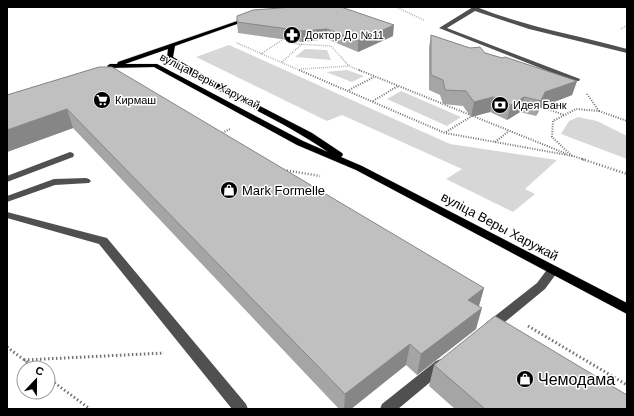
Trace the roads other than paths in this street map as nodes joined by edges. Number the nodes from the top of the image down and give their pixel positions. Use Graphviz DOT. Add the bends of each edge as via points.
graph roads {
  1 [pos="476,8"];
  2 [pos="254,17"];
  3 [pos="172,45"];
  4 [pos="627,51"];
  5 [pos="576,79"];
  6 [pos="70,155"];
  7 [pos="359,168"];
  8 [pos="7,180"];
  9 [pos="86,181"];
  10 [pos="7,199"];
  11 [pos="7,215"];
  12 [pos="553,270"];
  13 [pos="627,309"];
  14 [pos="482,333"];
  15 [pos="453,357"];
  16 [pos="241,409"];
  17 [pos="387,409"];
  1 -- 4 [label="lane" via="498,19"];
  1 -- 5 [label="lane" via="442,28"];
  2 -- 3 [label="main road"];
  3 -- 7 [label="main road, вуліца Веры Харужай" via="170,58 179,65 309,135"];
  3 -- 7 [label="main road, вуліца Веры Харужай" via="106,67 154,65 300,143"];
  6 -- 8 [label="lane"];
  7 -- 12 [label="main road, вуліца Веры Харужай"];
  9 -- 10 [label="lane" via="54,182"];
  11 -- 16 [label="lane" via="103,241"];
  12 -- 13 [label="main road, вуліца Веры Харужай"];
  12 -- 14 [label="lane" via="541,286"];
  15 -- 17 [label="lane"];
}
